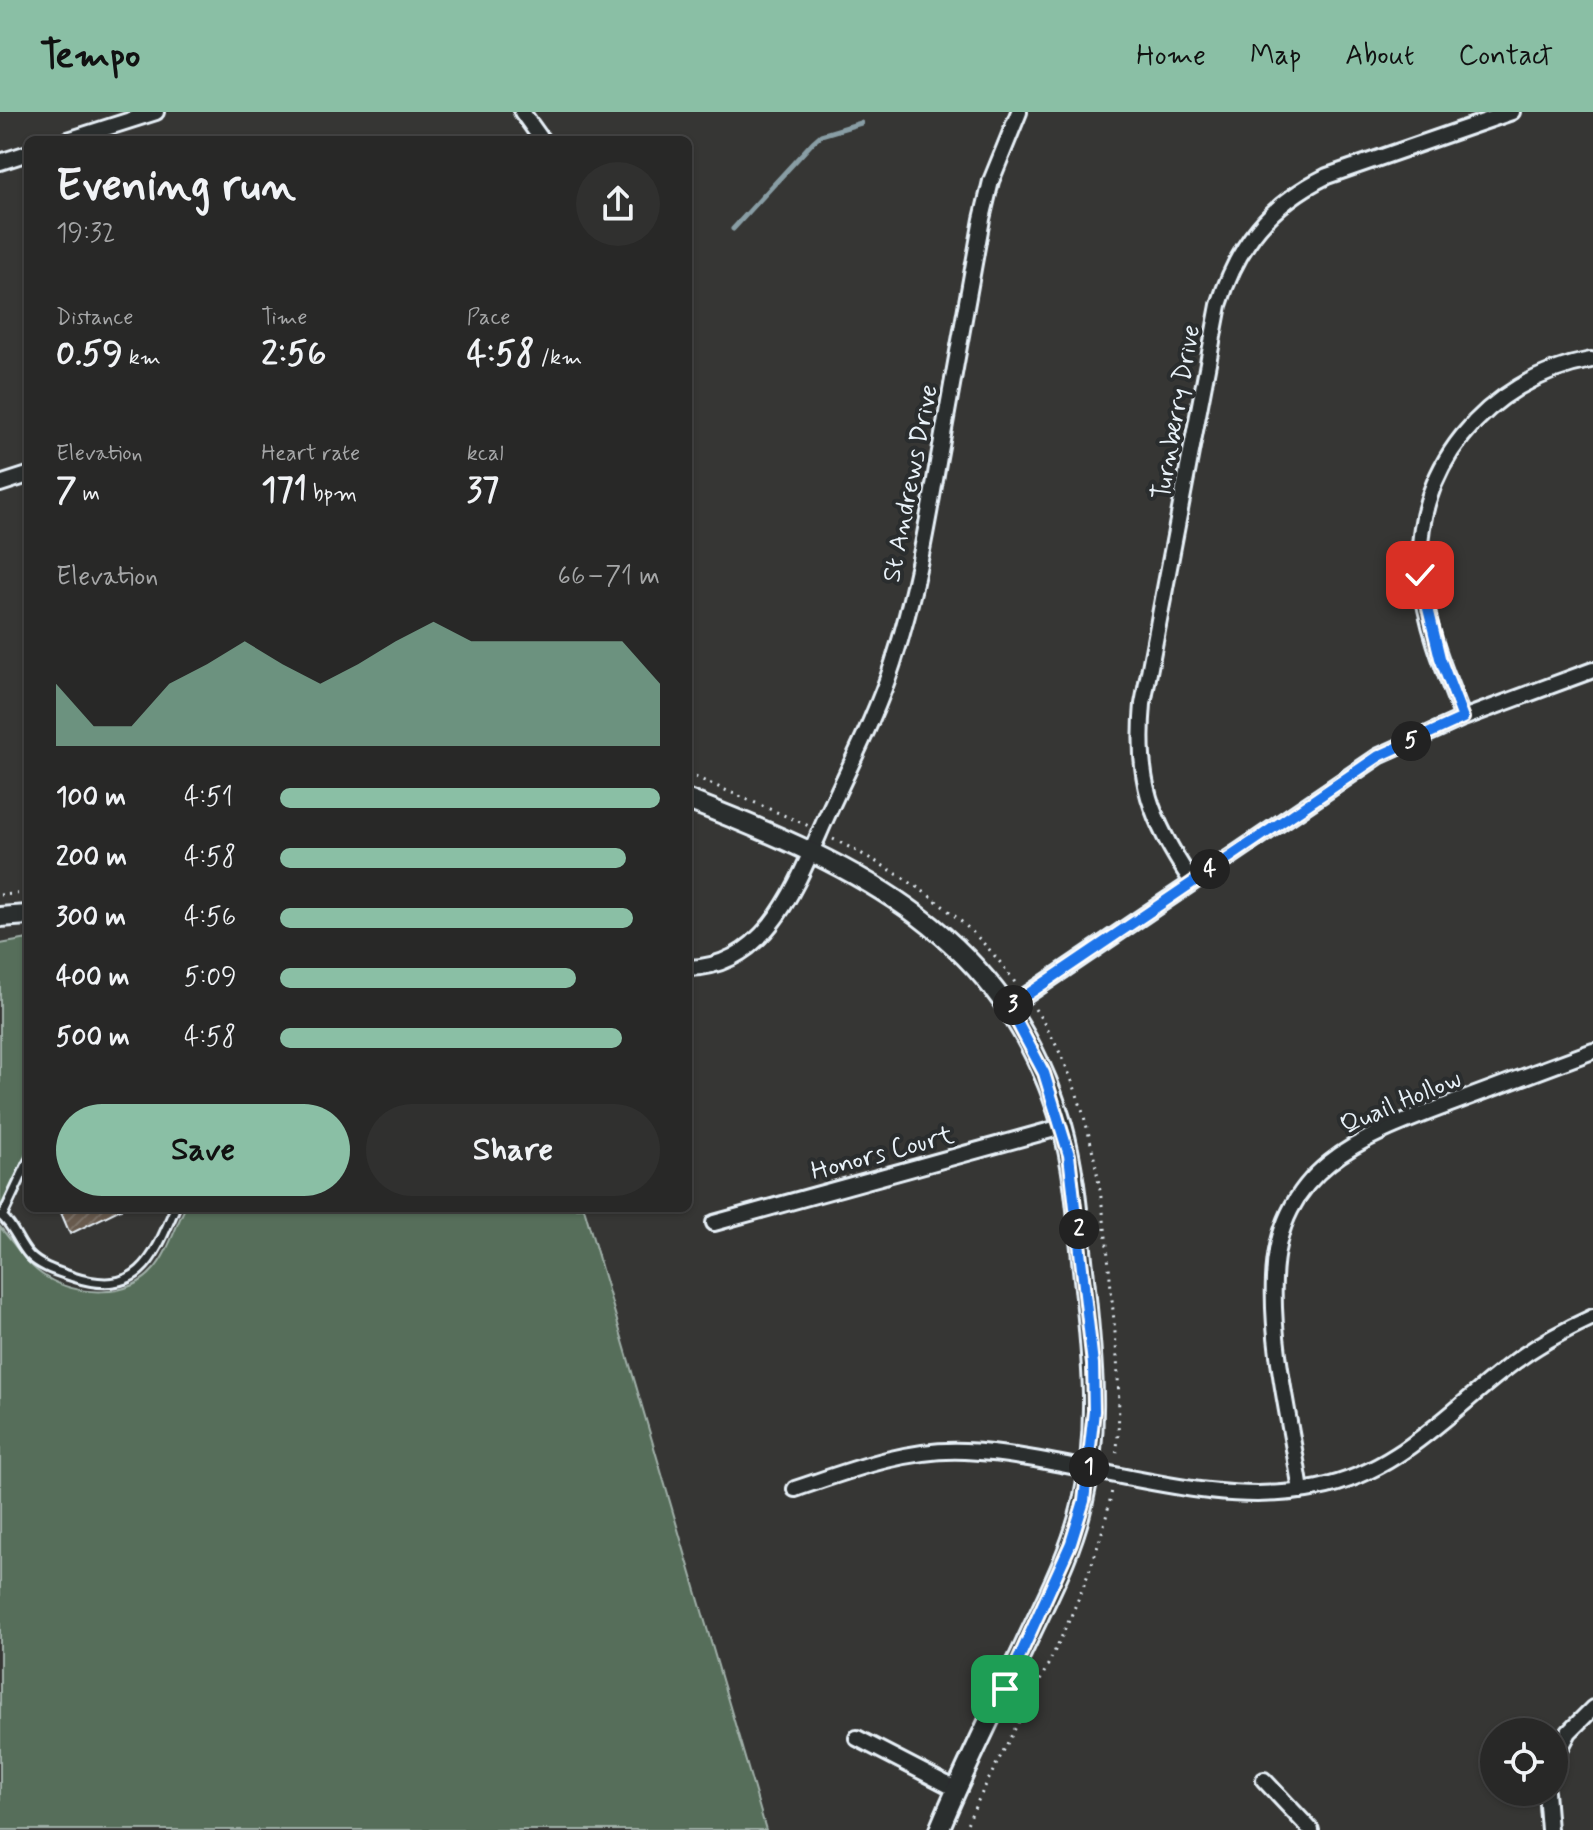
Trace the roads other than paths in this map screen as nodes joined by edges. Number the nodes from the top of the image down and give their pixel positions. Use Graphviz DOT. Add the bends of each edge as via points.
graph roads {
  1 [pos="156,112"];
  2 [pos="522,112"];
  3 [pos="1019,112"];
  4 [pos="1512,112"];
  5 [pos="81,136"];
  6 [pos="539,136"];
  7 [pos="24,154"];
  8 [pos="0,162"];
  9 [pos="1591,360"];
  10 [pos="24,476"];
  11 [pos="0,484"];
  12 [pos="1593,670"];
  13 [pos="1463,718"];
  14 [pos="692,802"];
  15 [pos="812,854"];
  16 [pos="1192,882"];
  17 [pos="24,915"];
  18 [pos="0,917"];
  19 [pos="692,968"];
  20 [pos="1017,1002"];
  21 [pos="1593,1051"];
  22 [pos="1062,1127"];
  23 [pos="24,1170"];
  24 [pos="173,1212"];
  25 [pos="1,1215"];
  26 [pos="714,1223"];
  27 [pos="1593,1317"];
  28 [pos="1089,1469"];
  29 [pos="795,1489"];
  30 [pos="1301,1491"];
  31 [pos="1593,1708"];
  32 [pos="1568,1734"];
  33 [pos="857,1738"];
  34 [pos="1264,1780"];
  35 [pos="956,1789"];
  36 [pos="1547,1806"];
  37 [pos="939,1830"];
  38 [pos="1311,1830"];
  39 [pos="1549,1830"];
  1 -- 5 [label="street"];
  2 -- 6 [label="street"];
  3 -- 15 [label="street, St Andrews Drive" via="982,219 908,612 872,717"];
  4 -- 16 [label="street, Turnberry Drive" via="1301,189 1258,227 1228,276 1140,739 1146,796"];
  7 -- 8 [label="street"];
  9 -- 13 [label="street" via="1546,371 1490,406 1460,435 1433,484 1420,543 1420,575 1440,658"];
  10 -- 11 [label="street"];
  12 -- 13 [label="street"];
  13 -- 16 [label="street" via="1379,756"];
  14 -- 15 [label="street"];
  15 -- 19 [label="street, St Andrews Drive" via="768,930 732,957"];
  15 -- 20 [label="street" via="914,910"];
  16 -- 20 [label="street"];
  17 -- 18 [label="street"];
  20 -- 22 [label="street"];
  21 -- 30 [label="street, Quail Hollow" via="1375,1132 1334,1157 1298,1197 1281,1234 1274,1281"];
  22 -- 26 [label="street, Honors Court"];
  22 -- 28 [label="street" via="1093,1364"];
  23 -- 25 [label="lane"];
  24 -- 25 [label="lane" via="139,1274 98,1285 41,1264"];
  27 -- 30 [label="street" via="1519,1359 1398,1456 1367,1473"];
  28 -- 29 [label="street" via="940,1451"];
  28 -- 30 [label="street" via="1208,1489"];
  28 -- 35 [label="street" via="1064,1564"];
  31 -- 32 [label="street"];
  33 -- 35 [label="street"];
  34 -- 38 [label="street"];
  35 -- 37 [label="street"];
  36 -- 39 [label="street"];
}
